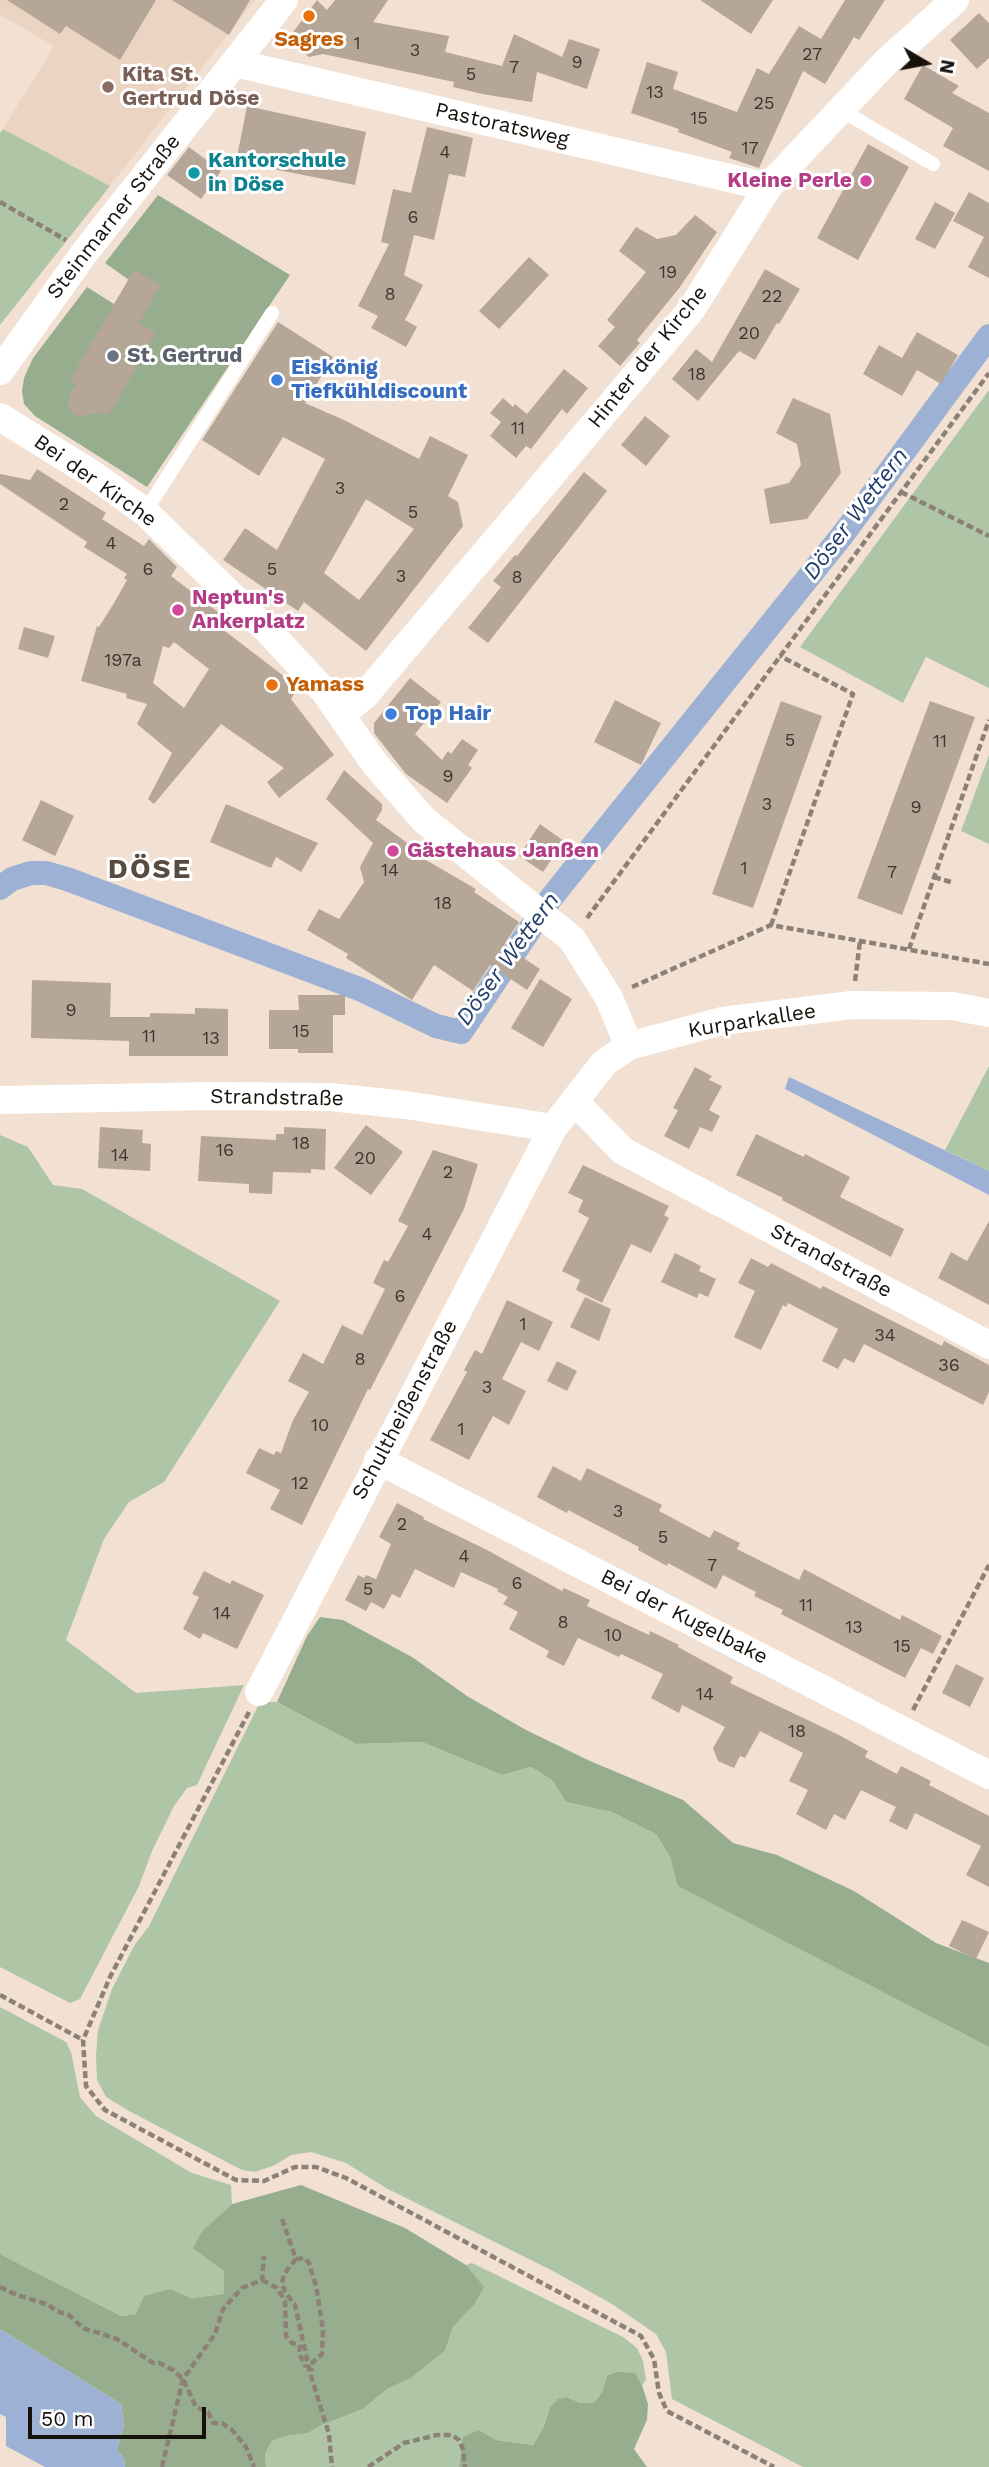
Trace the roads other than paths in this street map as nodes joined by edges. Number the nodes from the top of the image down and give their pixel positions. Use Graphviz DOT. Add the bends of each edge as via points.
graph roads {
  1 [pos="284,0"];
  2 [pos="955,0"];
  3 [pos="235,63"];
  4 [pos="841,110"];
  5 [pos="933,164"];
  6 [pos="768,187"];
  7 [pos="272,313"];
  8 [pos="0,371"];
  9 [pos="0,417"];
  10 [pos="145,512"];
  11 [pos="341,715"];
  12 [pos="989,1013"];
  13 [pos="629,1046"];
  14 [pos="0,1100"];
  15 [pos="572,1104"];
  16 [pos="553,1128"];
  17 [pos="989,1345"];
  18 [pos="378,1460"];
  19 [pos="259,1692"];
  20 [pos="989,1775"];
  1 -- 3 [label="street, Steinmarner Straße"];
  2 -- 4 [label="street, Hinter der Kirche"];
  3 -- 6 [label="street, Pastoratsweg"];
  3 -- 8 [label="street, Steinmarner Straße" via="85,252"];
  4 -- 5 [label="lane"];
  4 -- 6 [label="street, Hinter der Kirche"];
  6 -- 11 [label="street, Hinter der Kirche" via="691,310 366,695"];
  7 -- 10 [label="lane"];
  9 -- 10 [label="street, Bei der Kirche"];
  10 -- 11 [label="street, Bei der Kirche" via="268,631"];
  11 -- 13 [label="street, Bei der Kirche" via="375,764 424,820 565,934 609,998"];
  12 -- 13 [label="street, Kurparkallee" via="952,1006 852,1005 722,1021"];
  13 -- 15 [label="street, Kurparkallee" via="604,1063"];
  14 -- 16 [label="street, Strandstraße" via="330,1097"];
  15 -- 16 [label="street, Kurparkallee"];
  15 -- 17 [label="street, Strandstraße" via="623,1151"];
  16 -- 18 [label="street, Schultheißenstraße"];
  18 -- 19 [label="street, Schultheißenstraße"];
  18 -- 20 [label="street, Bei der Kugelbake"];
}
